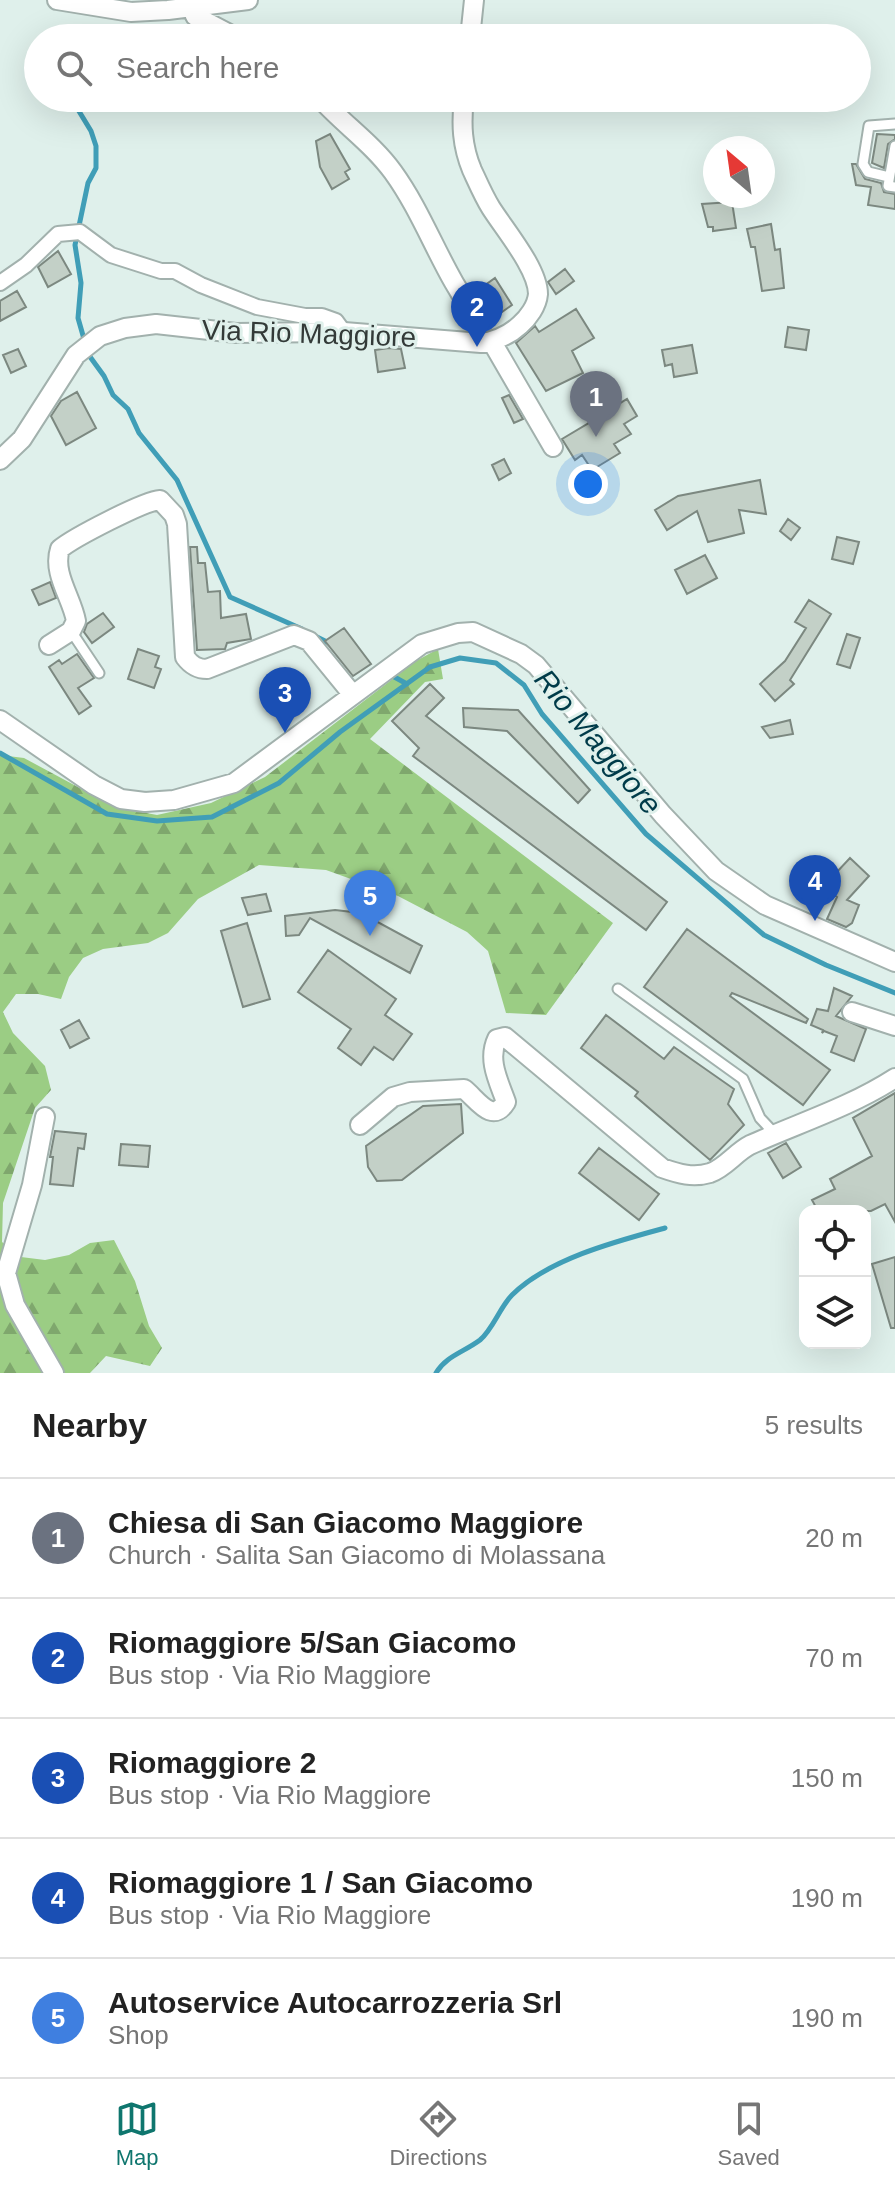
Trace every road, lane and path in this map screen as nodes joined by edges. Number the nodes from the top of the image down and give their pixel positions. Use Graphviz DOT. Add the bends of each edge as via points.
graph roads {
  1 [pos="57,0"];
  2 [pos="248,0"];
  3 [pos="474,0"];
  4 [pos="192,7"];
  5 [pos="210,24"];
  6 [pos="471,24"];
  7 [pos="336,112"];
  8 [pos="463,112"];
  9 [pos="895,124"];
  10 [pos="895,146"];
  11 [pos="889,177"];
  12 [pos="895,187"];
  13 [pos="0,283"];
  14 [pos="480,321"];
  15 [pos="344,332"];
  16 [pos="492,342"];
  17 [pos="553,447"];
  18 [pos="0,460"];
  19 [pos="71,631"];
  20 [pos="49,645"];
  21 [pos="99,673"];
  22 [pos="353,695"];
  23 [pos="0,720"];
  24 [pos="895,962"];
  25 [pos="618,989"];
  26 [pos="852,1012"];
  27 [pos="895,1026"];
  28 [pos="895,1078"];
  29 [pos="45,1117"];
  30 [pos="360,1125"];
  31 [pos="776,1135"];
  32 [pos="54,1373"];
  1 -- 4 [label="street" via="131,12"];
  2 -- 4 [label="street"];
  3 -- 6 [label="street"];
  4 -- 5 [label="street" via="195,16"];
  7 -- 14 [label="street" via="393,172"];
  8 -- 16 [label="street" via="462,134 471,169 538,291 525,321"];
  9 -- 11 [label="lane" via="869,126 863,164 868,172"];
  10 -- 11 [label="lane"];
  11 -- 12 [label="lane" via="888,186"];
  13 -- 15 [label="street" via="58,234 80,232 111,255 175,271 257,307 331,319"];
  15 -- 16 [label="street, Via Rio Maggiore"];
  15 -- 18 [label="street, Via Rio Maggiore" via="236,333 156,324 78,340 22,439"];
  16 -- 17 [label="street"];
  19 -- 20 [label="street"];
  19 -- 21 [label="lane"];
  19 -- 22 [label="street" via="76,617 60,573 60,549 160,500 177,524 189,662 207,669 300,636"];
  22 -- 23 [label="street" via="234,783 174,800 121,799"];
  22 -- 24 [label="street" via="411,650 441,637 473,632 506,645 536,665 716,871 765,905"];
  25 -- 31 [label="lane" via="743,1079 760,1118"];
  26 -- 27 [label="street"];
  28 -- 31 [label="street" via="867,1096"];
  29 -- 32 [label="street" via="6,1273 15,1305"];
  30 -- 31 [label="street" via="393,1097 410,1092 464,1089 485,1110 502,1108 506,1102 492,1049 505,1037 662,1168 683,1175 714,1172 746,1147"];
}
